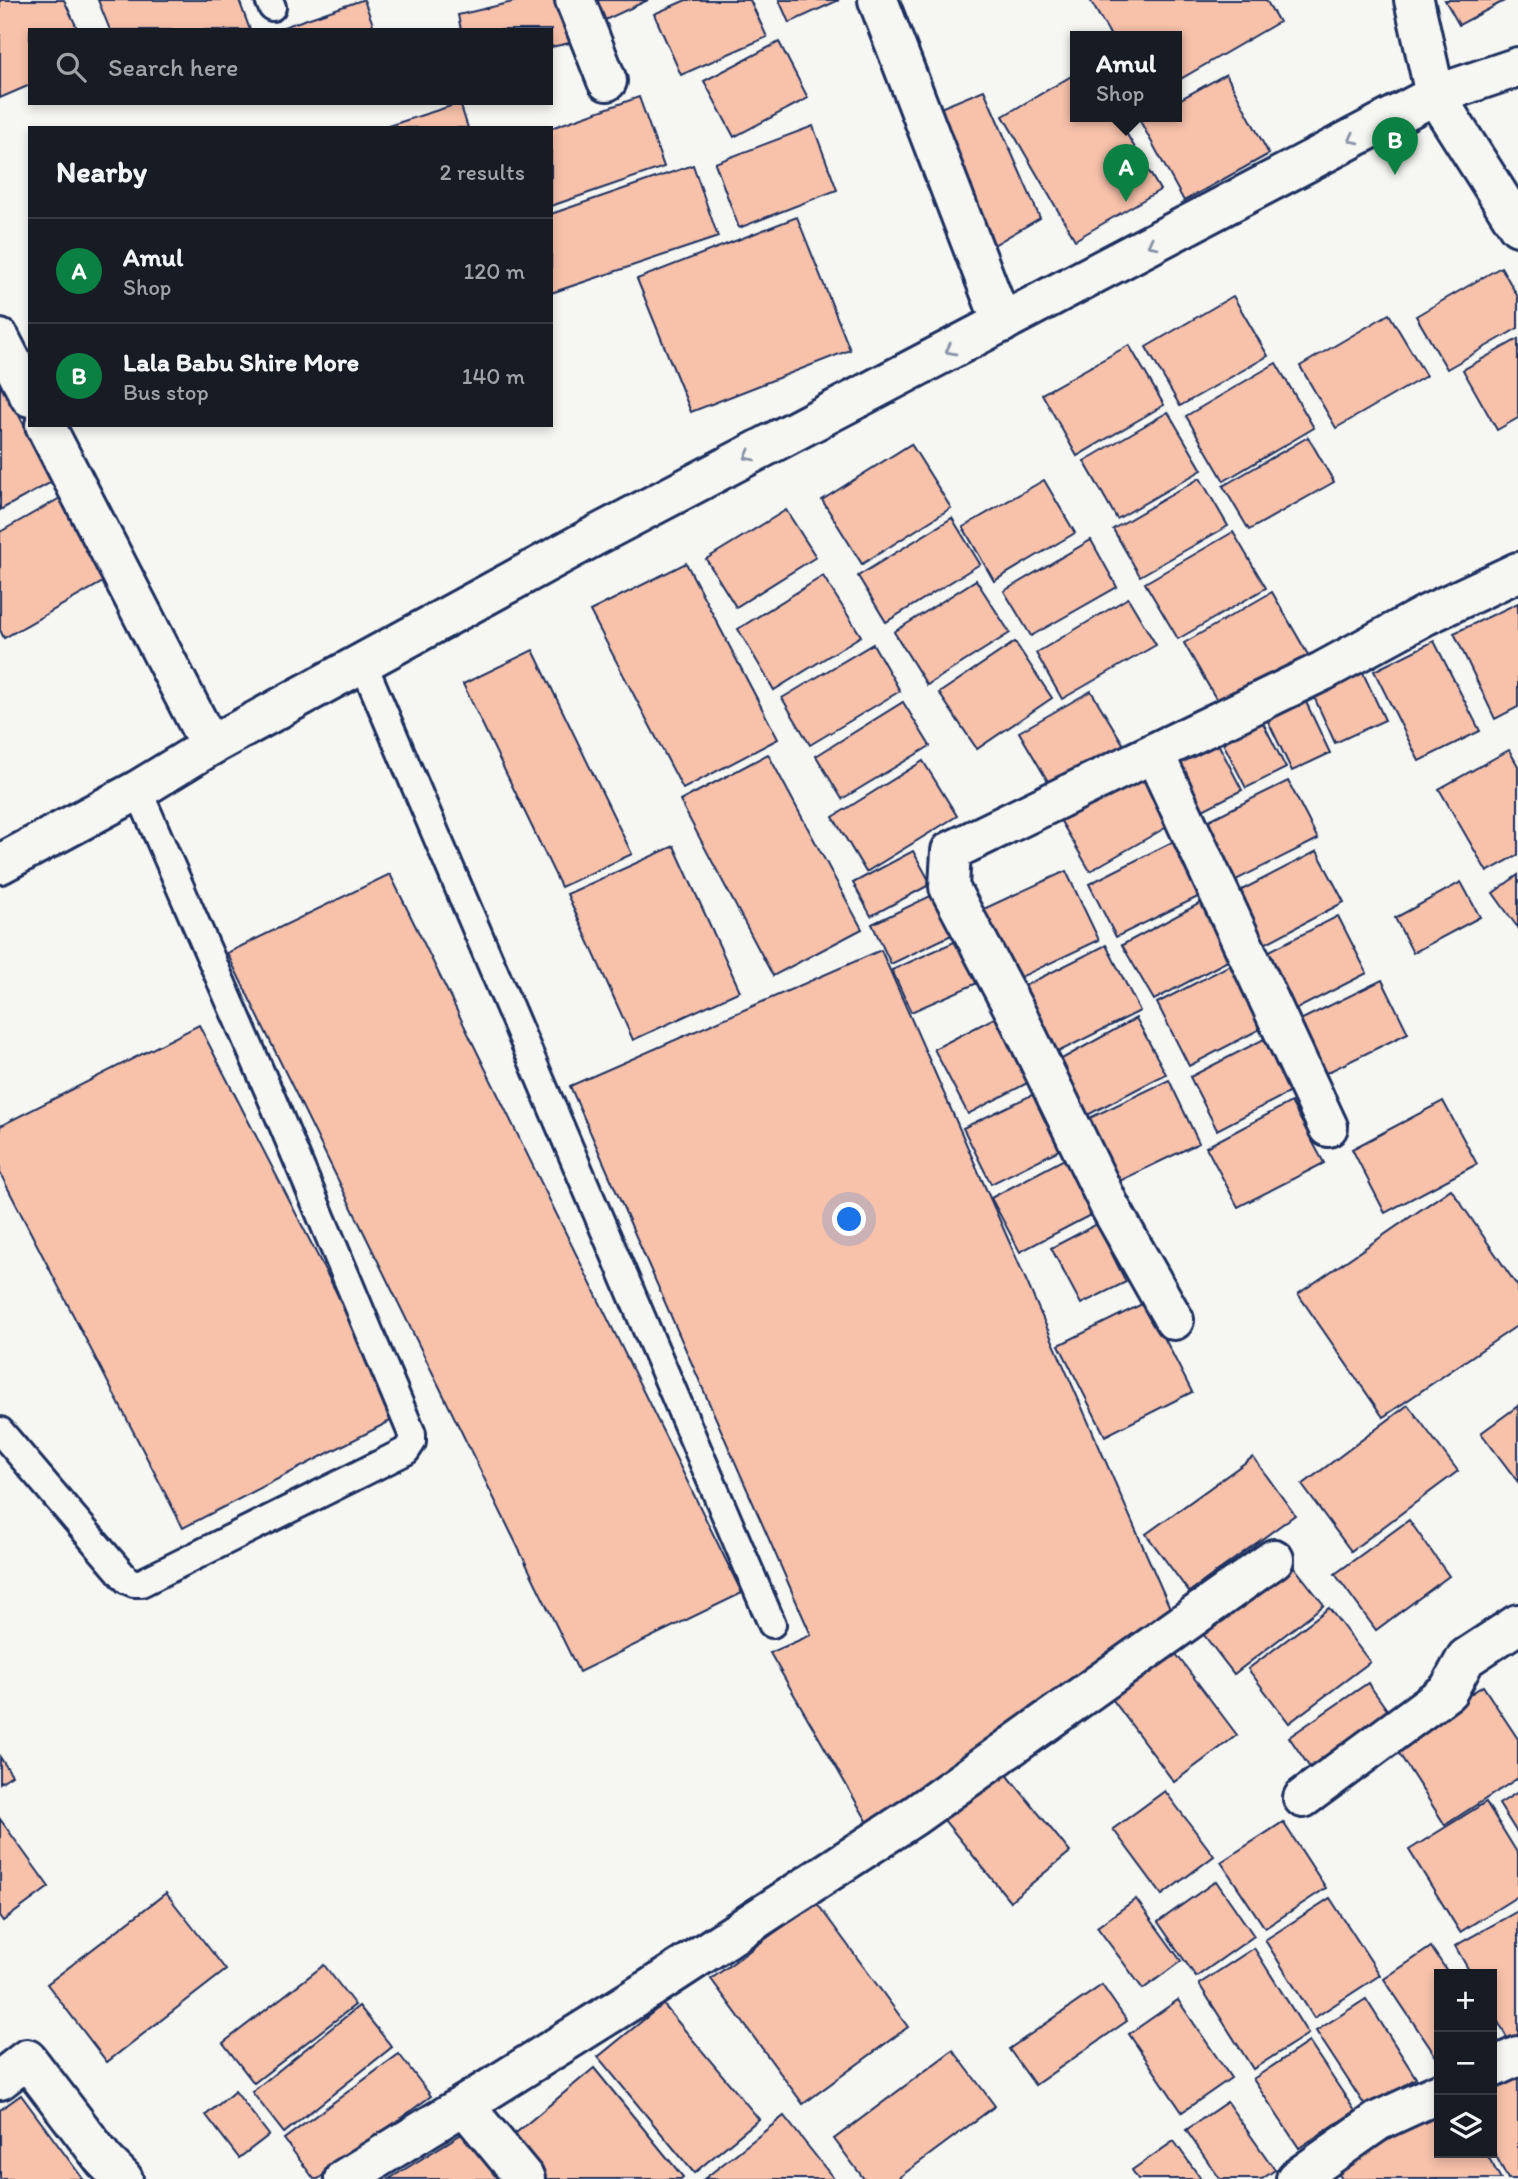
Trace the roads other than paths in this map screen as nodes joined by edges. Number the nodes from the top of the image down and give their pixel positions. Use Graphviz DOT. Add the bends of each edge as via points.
graph roads {
  1 [pos="575,0"];
  2 [pos="878,0"];
  3 [pos="1414,0"];
  4 [pos="1518,67"];
  5 [pos="607,81"];
  6 [pos="1435,95"];
  7 [pos="1518,226"];
  8 [pos="1002,323"];
  9 [pos="0,339"];
  10 [pos="28,393"];
  11 [pos="45,427"];
  12 [pos="1518,572"];
  13 [pos="363,663"];
  14 [pos="210,746"];
  15 [pos="1154,753"];
  16 [pos="138,790"];
  17 [pos="0,864"];
  18 [pos="1328,1127"];
  19 [pos="1174,1320"];
  20 [pos="0,1432"];
  21 [pos="1274,1559"];
  22 [pos="772,1624"];
  23 [pos="1518,1624"];
  24 [pos="1303,1798"];
  25 [pos="1518,2056"];
  26 [pos="1497,2066"];
  27 [pos="0,2080"];
  28 [pos="1435,2095"];
  29 [pos="464,2105"];
  30 [pos="123,2179"];
  31 [pos="344,2179"];
  32 [pos="525,2179"];
  33 [pos="1296,2179"];
  1 -- 5 [label="street"];
  2 -- 8 [label="street"];
  3 -- 6 [label="street"];
  4 -- 6 [label="street"];
  6 -- 7 [label="street"];
  6 -- 8 [label="street, one-way"];
  8 -- 13 [label="street, one-way"];
  9 -- 10 [label="street"];
  11 -- 14 [label="street"];
  12 -- 15 [label="street"];
  13 -- 14 [label="street"];
  13 -- 22 [label="lane"];
  14 -- 16 [label="street"];
  15 -- 18 [label="street"];
  15 -- 19 [label="street" via="951,851 949,887 1110,1207"];
  16 -- 17 [label="street"];
  16 -- 20 [label="lane" via="412,1434 411,1443 406,1451 134,1583"];
  21 -- 29 [label="street" via="914,1816 652,1989"];
  23 -- 24 [label="street" via="1466,1658 1448,1691"];
  25 -- 26 [label="street"];
  27 -- 30 [label="street" via="27,2059"];
  28 -- 33 [label="street" via="1378,2121"];
  29 -- 31 [label="street"];
  29 -- 32 [label="street"];
}
